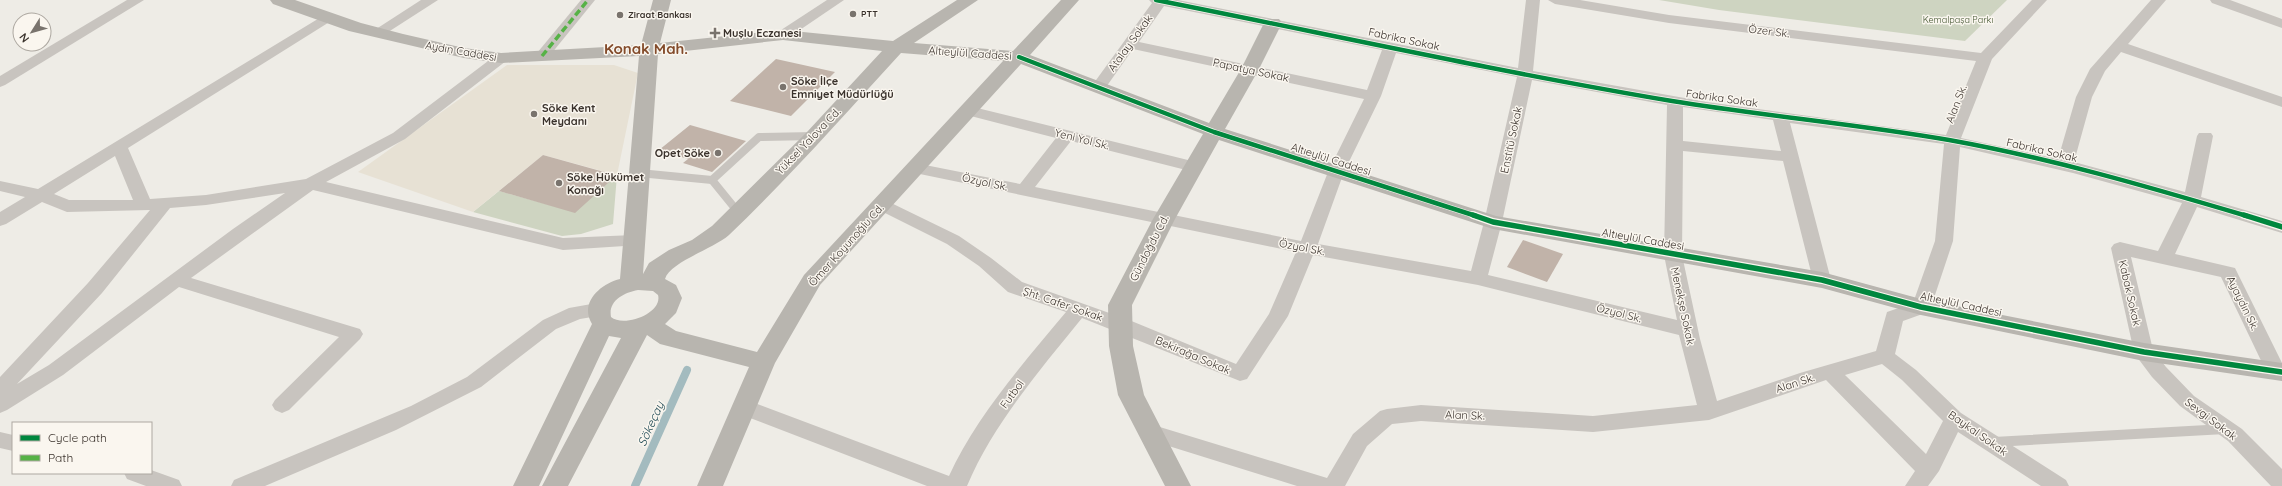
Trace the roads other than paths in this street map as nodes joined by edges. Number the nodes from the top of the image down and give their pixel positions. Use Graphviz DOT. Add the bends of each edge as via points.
graph roads {
  1 [pos="137,0"];
  2 [pos="279,0"];
  3 [pos="431,0"];
  4 [pos="588,0"];
  5 [pos="662,0"];
  6 [pos="837,0"];
  7 [pos="969,0"];
  8 [pos="1070,0"];
  9 [pos="1159,0"];
  10 [pos="1533,0"];
  11 [pos="1555,0"];
  12 [pos="2040,0"];
  13 [pos="2159,0"];
  14 [pos="2217,0"];
  15 [pos="326,18"];
  16 [pos="1273,23"];
  17 [pos="2282,24"];
  18 [pos="377,33"];
  19 [pos="783,35"];
  20 [pos="1129,44"];
  21 [pos="1391,46"];
  22 [pos="2119,46"];
  23 [pos="896,47"];
  24 [pos="649,50"];
  25 [pos="542,56"];
  26 [pos="1019,57"];
  27 [pos="501,58"];
  28 [pos="1985,58"];
  29 [pos="1250,69"];
  30 [pos="1525,75"];
  31 [pos="0,82"];
  32 [pos="1100,87"];
  33 [pos="1373,96"];
  34 [pos="1675,102"];
  35 [pos="2282,102"];
  36 [pos="969,111"];
  37 [pos="1780,116"];
  38 [pos="1214,132"];
  39 [pos="1067,135"];
  40 [pos="814,136"];
  41 [pos="2205,136"];
  42 [pos="1952,141"];
  43 [pos="1674,145"];
  44 [pos="119,147"];
  45 [pos="1791,157"];
  46 [pos="2065,165"];
  47 [pos="1194,167"];
  48 [pos="915,168"];
  49 [pos="1336,172"];
  50 [pos="639,173"];
  51 [pos="712,180"];
  52 [pos="310,184"];
  53 [pos="0,186"];
  54 [pos="1024,190"];
  55 [pos="41,195"];
  56 [pos="2192,200"];
  57 [pos="166,203"];
  58 [pos="144,205"];
  59 [pos="883,205"];
  60 [pos="738,212"];
  61 [pos="1164,219"];
  62 [pos="0,220"];
  63 [pos="1493,222"];
  64 [pos="2282,227"];
  65 [pos="634,241"];
  66 [pos="1307,248"];
  67 [pos="1673,255"];
  68 [pos="2164,258"];
  69 [pos="1478,279"];
  70 [pos="177,280"];
  71 [pos="1822,280"];
  72 [pos="642,283"];
  73 [pos="1921,307"];
  74 [pos="1079,309"];
  75 [pos="600,317"];
  76 [pos="1122,325"];
  77 [pos="643,327"];
  78 [pos="1688,330"];
  79 [pos="2144,352"];
  80 [pos="1885,356"];
  81 [pos="763,362"];
  82 [pos="2279,371"];
  83 [pos="1830,372"];
  84 [pos="0,390"];
  85 [pos="0,405"];
  86 [pos="282,405"];
  87 [pos="744,407"];
  88 [pos="1709,412"];
  89 [pos="1954,419"];
  90 [pos="2226,429"];
  91 [pos="1150,432"];
  92 [pos="0,440"];
  93 [pos="1990,442"];
  94 [pos="12,443"];
  95 [pos="138,474"];
  96 [pos="1922,478"];
  97 [pos="2282,483"];
  98 [pos="171,486"];
  99 [pos="242,486"];
  100 [pos="526,486"];
  101 [pos="555,486"];
  102 [pos="710,486"];
  103 [pos="951,486"];
  104 [pos="956,486"];
  105 [pos="1178,486"];
  106 [pos="1325,486"];
  107 [pos="1334,486"];
  108 [pos="2058,486"];
  1 -- 31 [label="street"];
  2 -- 15 [label="main road, Aydın Caddesi"];
  3 -- 18 [label="street"];
  4 -- 25 [label="street"];
  5 -- 24 [label="main road"];
  6 -- 19 [label="street"];
  7 -- 23 [label="main road, Yüksel Yalova Cd."];
  8 -- 26 [label="main road, Ömer Koyunoğlu Cd."];
  9 -- 16 [label="street, Fabrika Sokak"];
  9 -- 20 [label="street, Atalay Sokak"];
  10 -- 30 [label="street, Enstitü Sokak"];
  11 -- 28 [label="street, Özer Sk." via="1669,19"];
  12 -- 28 [label="street, Alan Sk."];
  13 -- 22 [label="street"];
  14 -- 17 [label="street"];
  15 -- 18 [label="main road, Aydın Caddesi"];
  15 -- 44 [label="street"];
  16 -- 21 [label="street, Fabrika Sokak"];
  16 -- 29 [label="main road, Gündoğdu Cd."];
  18 -- 27 [label="main road, Aydın Caddesi" via="464,53"];
  19 -- 23 [label="main road, Altıeylül Caddesi"];
  19 -- 24 [label="main road, Altıeylül Caddesi"];
  20 -- 29 [label="street, Papatya Sokak"];
  20 -- 32 [label="street, Atalay Sokak"];
  21 -- 30 [label="street, Fabrika Sokak"];
  21 -- 33 [label="street, Bekirağa Sokak"];
  22 -- 35 [label="street"];
  22 -- 46 [label="street" via="2098,70 2084,97"];
  23 -- 26 [label="main road, Altıeylül Caddesi"];
  23 -- 40 [label="main road, Yüksel Yalova Cd."];
  24 -- 25 [label="main road, Aydın Caddesi"];
  24 -- 50 [label="main road"];
  25 -- 27 [label="main road, Aydın Caddesi"];
  26 -- 32 [label="main road, Altıeylül Caddesi"];
  26 -- 36 [label="main road, Ömer Koyunoğlu Cd."];
  27 -- 52 [label="street" via="399,136"];
  28 -- 42 [label="street, Alan Sk."];
  29 -- 33 [label="street, Papatya Sokak"];
  29 -- 38 [label="main road, Gündoğdu Cd."];
  30 -- 34 [label="street, Fabrika Sokak"];
  30 -- 63 [label="street, Enstitü Sokak"];
  32 -- 38 [label="main road, Altıeylül Caddesi"];
  33 -- 49 [label="street, Bekirağa Sokak"];
  34 -- 37 [label="street, Fabrika Sokak"];
  34 -- 43 [label="street, Menekşe Sokak"];
  36 -- 39 [label="street, Yeni Yol Sk."];
  36 -- 48 [label="main road, Ömer Koyunoğlu Cd."];
  37 -- 42 [label="street, Fabrika Sokak"];
  37 -- 45 [label="street"];
  38 -- 47 [label="main road, Gündoğdu Cd."];
  38 -- 49 [label="main road, Altıeylül Caddesi"];
  39 -- 47 [label="street, Yeni Yol Sk."];
  39 -- 54 [label="street"];
  40 -- 51 [label="lane" via="759,137"];
  40 -- 60 [label="main road, Yüksel Yalova Cd."];
  41 -- 56 [label="street"];
  42 -- 46 [label="street, Fabrika Sokak"];
  42 -- 73 [label="street, Alan Sk." via="1944,241"];
  43 -- 45 [label="street"];
  43 -- 67 [label="street, Menekşe Sokak"];
  44 -- 55 [label="street"];
  44 -- 58 [label="street"];
  45 -- 71 [label="street"];
  46 -- 56 [label="street, Fabrika Sokak"];
  47 -- 61 [label="main road, Gündoğdu Cd."];
  48 -- 54 [label="street, Özyol Sk."];
  48 -- 59 [label="main road, Ömer Koyunoğlu Cd."];
  49 -- 63 [label="main road, Altıeylül Caddesi"];
  49 -- 66 [label="street, Bekirağa Sokak"];
  50 -- 51 [label="lane"];
  50 -- 65 [label="main road"];
  51 -- 60 [label="lane"];
  52 -- 57 [label="street" via="206,200"];
  52 -- 65 [label="street" via="563,244"];
  52 -- 70 [label="street"];
  53 -- 55 [label="street"];
  54 -- 61 [label="street, Özyol Sk."];
  55 -- 58 [label="street" via="67,206"];
  55 -- 62 [label="street"];
  56 -- 64 [label="street, Fabrika Sokak"];
  56 -- 68 [label="street"];
  57 -- 58 [label="street"];
  57 -- 84 [label="street" via="96,288"];
  59 -- 74 [label="street, Şht. Cafer Sokak" via="952,240 986,262 1016,287"];
  59 -- 81 [label="main road, Ömer Koyunoğlu Cd." via="812,280"];
  60 -- 72 [label="main road, Yüksel Yalova Cd." via="720,231 700,246 677,255 657,268"];
  61 -- 66 [label="street, Özyol Sk."];
  61 -- 76 [label="main road, Gündoğdu Cd." via="1120,305"];
  63 -- 67 [label="main road, Altıeylül Caddesi"];
  63 -- 69 [label="street, Enstitü Sokak"];
  65 -- 72 [label="main road"];
  66 -- 69 [label="street, Özyol Sk."];
  66 -- 76 [label="street, Bekirağa Sokak" via="1278,316 1240,374"];
  67 -- 71 [label="main road, Altıeylül Caddesi"];
  67 -- 78 [label="street, Menekşe Sokak"];
  68 -- 79 [label="street, Kabak Sokak" via="2120,248"];
  68 -- 82 [label="street, Ayaydın Sk." via="2228,272"];
  69 -- 78 [label="street, Özyol Sk."];
  70 -- 85 [label="street" via="56,370"];
  70 -- 86 [label="street" via="353,334"];
  71 -- 73 [label="main road, Altıeylül Caddesi"];
  72 -- 75 [label="main road" via="609,294 601,302"];
  72 -- 77 [label="main road" via="667,290 670,296 670,304 659,319"];
  73 -- 79 [label="main road, Altıeylül Caddesi"];
  73 -- 80 [label="street" via="1894,317"];
  74 -- 76 [label="street, Şht. Cafer Sokak"];
  74 -- 104 [label="street, Futbol" via="1030,369 970,453"];
  75 -- 77 [label="main road" via="618,330"];
  75 -- 99 [label="street" via="576,313 559,320 475,381 394,423"];
  75 -- 100 [label="main road"];
  76 -- 91 [label="main road, Gündoğdu Cd." via="1121,346 1131,395"];
  77 -- 81 [label="main road" via="668,338"];
  77 -- 101 [label="main road"];
  78 -- 88 [label="street, Menekşe Sokak"];
  79 -- 82 [label="main road, Altıeylül Caddesi"];
  79 -- 90 [label="street, Sevgi Sokak" via="2187,401"];
  80 -- 83 [label="street, Alan Sk."];
  80 -- 89 [label="street, Baykal Sokak" via="1909,375"];
  81 -- 87 [label="main road, Ömer Koyunoğlu Cd."];
  83 -- 88 [label="street, Alan Sk."];
  83 -- 96 [label="street"];
  87 -- 102 [label="main road, Ömer Koyunoğlu Cd."];
  87 -- 103 [label="street"];
  88 -- 107 [label="street, Alan Sk." via="1593,424 1421,413 1387,417 1360,440"];
  89 -- 93 [label="street, Baykal Sokak"];
  89 -- 96 [label="street"];
  90 -- 93 [label="lane"];
  90 -- 97 [label="street, Sevgi Sokak"];
  91 -- 105 [label="main road, Gündoğdu Cd."];
  91 -- 106 [label="street"];
  92 -- 94 [label="street"];
  93 -- 108 [label="street, Baykal Sokak"];
  95 -- 98 [label="street"];
}
